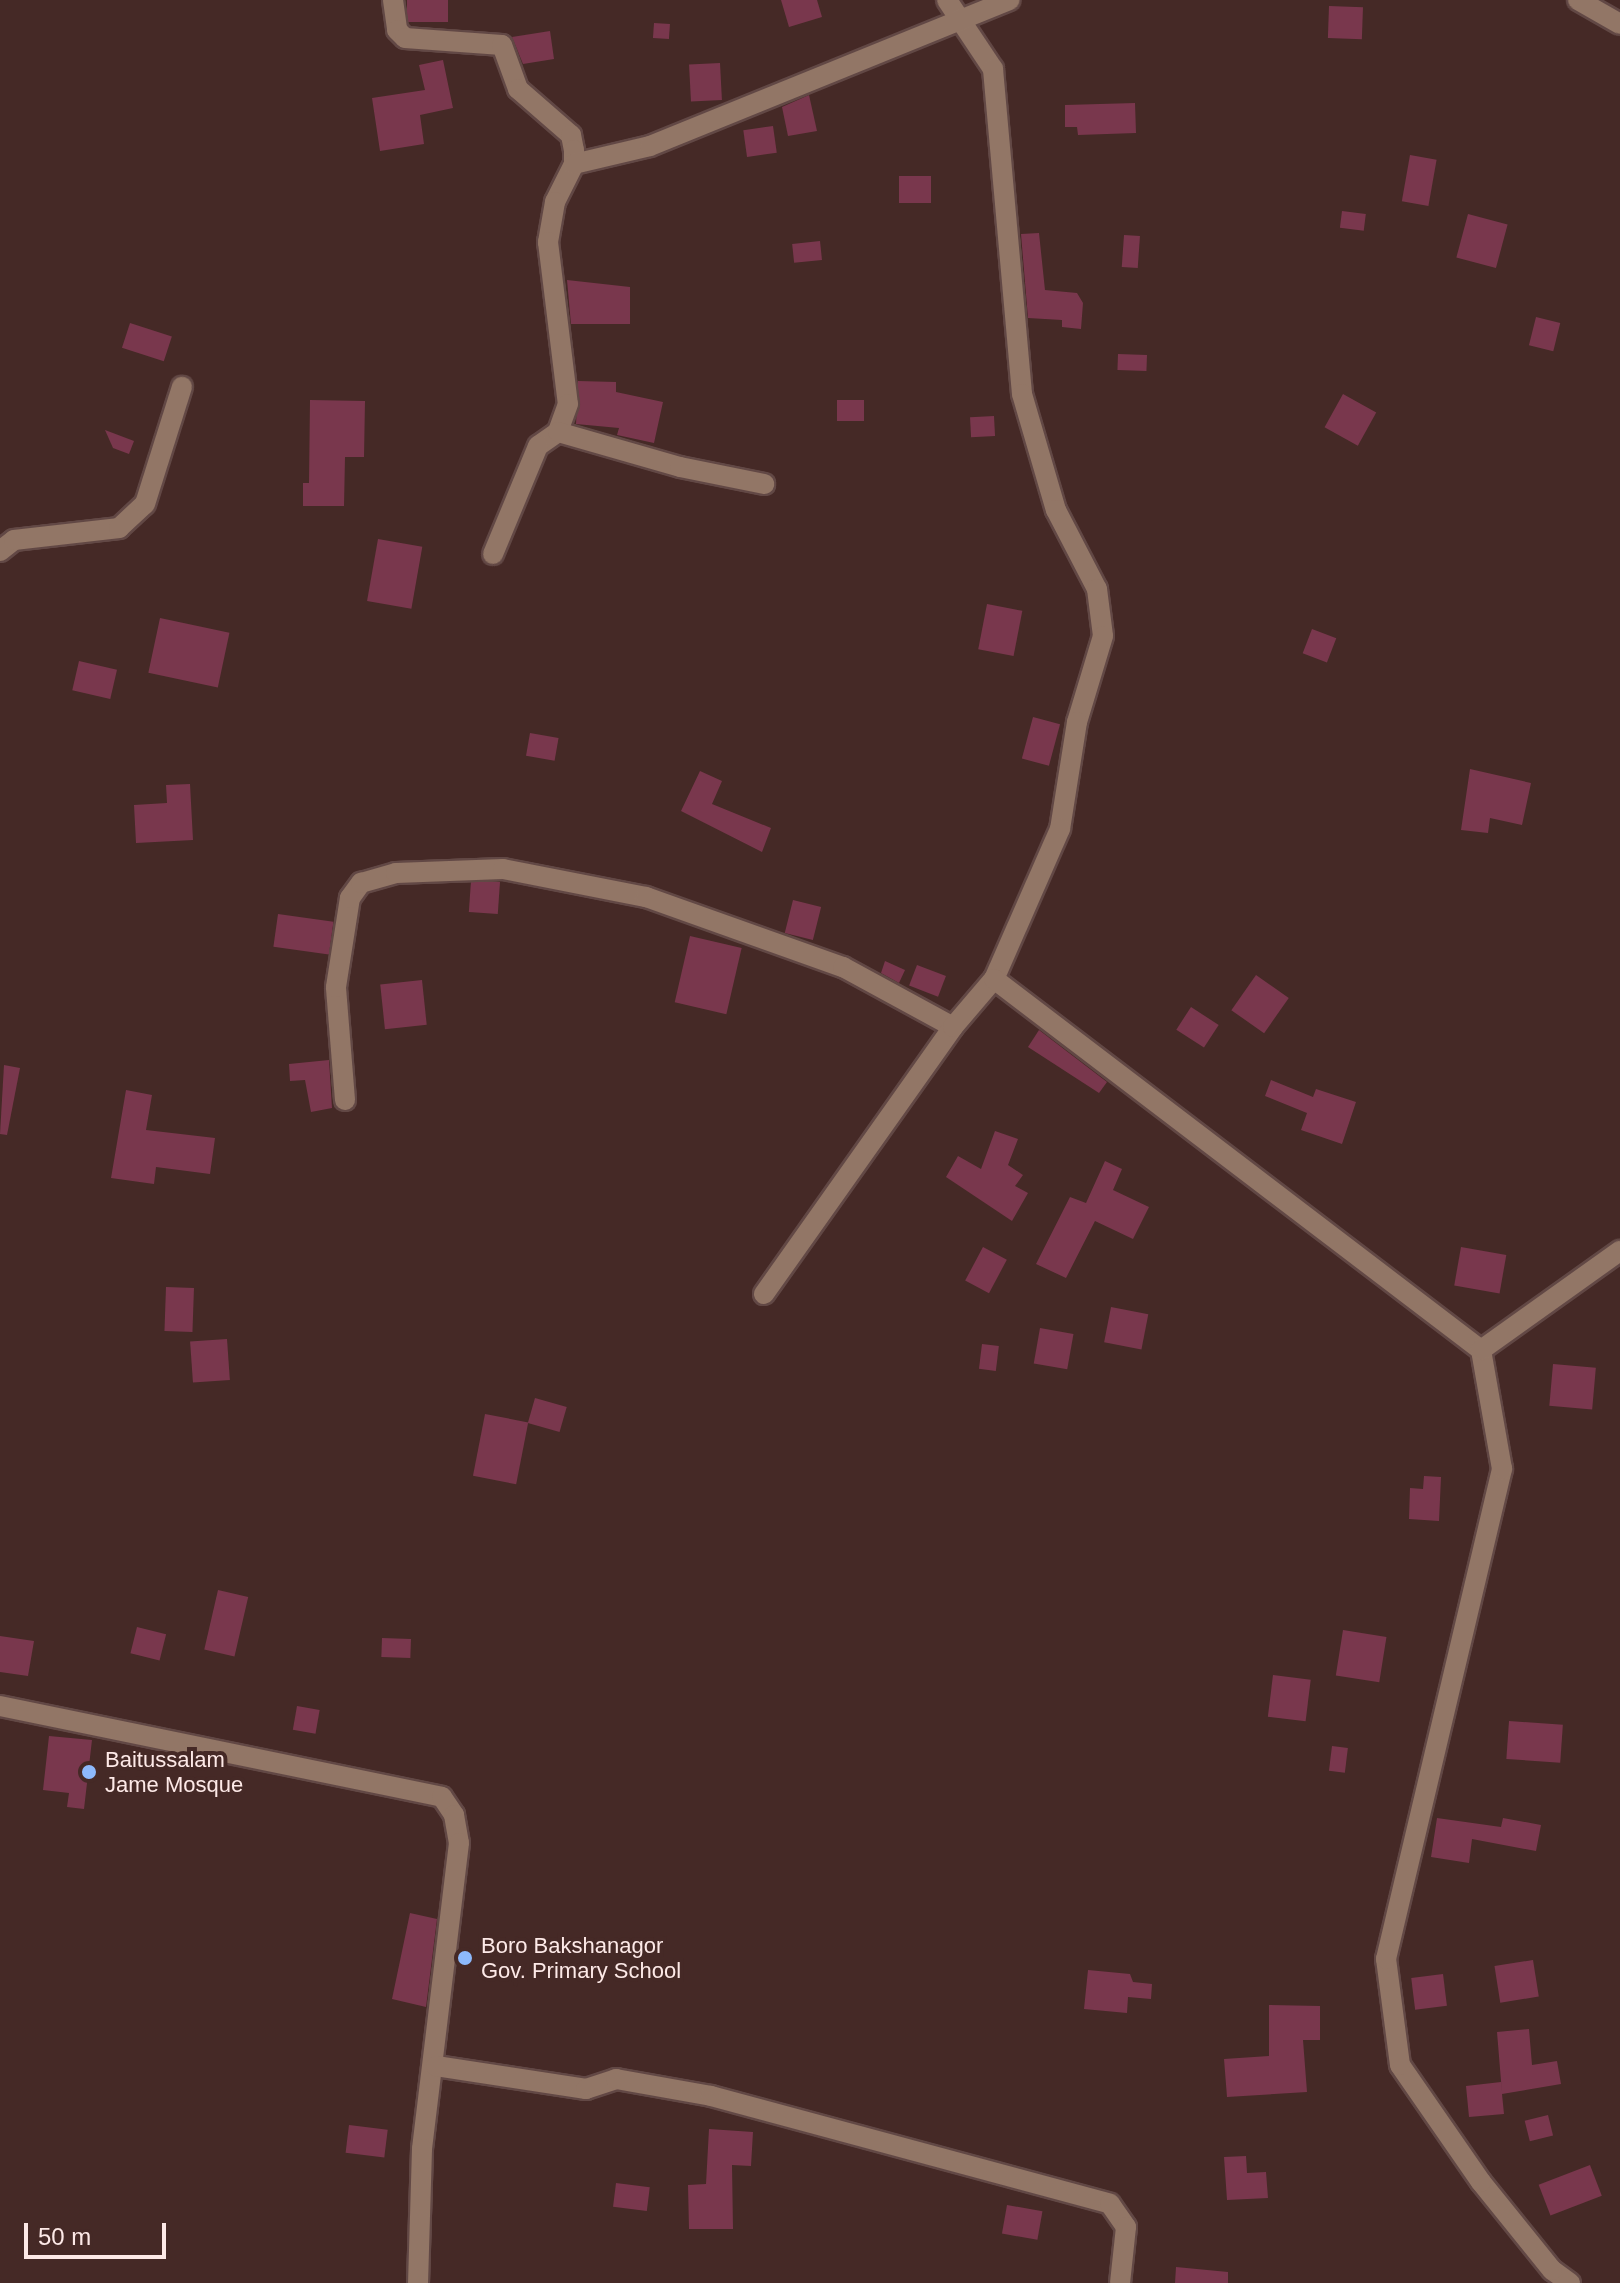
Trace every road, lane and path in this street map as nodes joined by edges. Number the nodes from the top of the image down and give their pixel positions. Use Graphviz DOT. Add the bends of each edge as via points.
graph roads {
  1 [pos="393,0"];
  2 [pos="947,0"];
  3 [pos="1010,0"];
  4 [pos="1578,0"];
  5 [pos="958,19"];
  6 [pos="1620,24"];
  7 [pos="574,164"];
  8 [pos="182,387"];
  9 [pos="558,432"];
  10 [pos="764,484"];
  11 [pos="0,551"];
  12 [pos="493,554"];
  13 [pos="994,979"];
  14 [pos="953,1027"];
  15 [pos="345,1100"];
  16 [pos="1620,1251"];
  17 [pos="764,1294"];
  18 [pos="1481,1350"];
  19 [pos="0,1706"];
  20 [pos="436,2066"];
  21 [pos="418,2283"];
  22 [pos="1120,2283"];
  23 [pos="1570,2283"];
  1 -- 7 [label="street" via="397,30 405,38 502,45 518,89 571,135"];
  2 -- 5 [label="street"];
  3 -- 5 [label="street"];
  4 -- 6 [label="street"];
  5 -- 7 [label="street" via="691,131"];
  5 -- 13 [label="street" via="993,69 1022,394 1056,510 1097,589 1103,636 1077,722 1060,829"];
  7 -- 9 [label="street" via="555,202 548,242 568,404"];
  8 -- 11 [label="street" via="145,504 119,528 14,540"];
  9 -- 10 [label="street" via="680,467"];
  9 -- 12 [label="street" via="538,446"];
  13 -- 14 [label="street"];
  13 -- 18 [label="street"];
  14 -- 15 [label="street" via="843,967 646,897 503,869 396,873 361,883 350,898 336,987"];
  14 -- 17 [label="street"];
  16 -- 18 [label="street"];
  18 -- 23 [label="street" via="1502,1469 1386,1959 1400,2065 1481,2182 1552,2270"];
  19 -- 20 [label="street" via="442,1797 454,1815 459,1843"];
  20 -- 21 [label="street" via="422,2149"];
  20 -- 22 [label="street" via="586,2089 616,2079 711,2096 1110,2204 1126,2227"];
}
